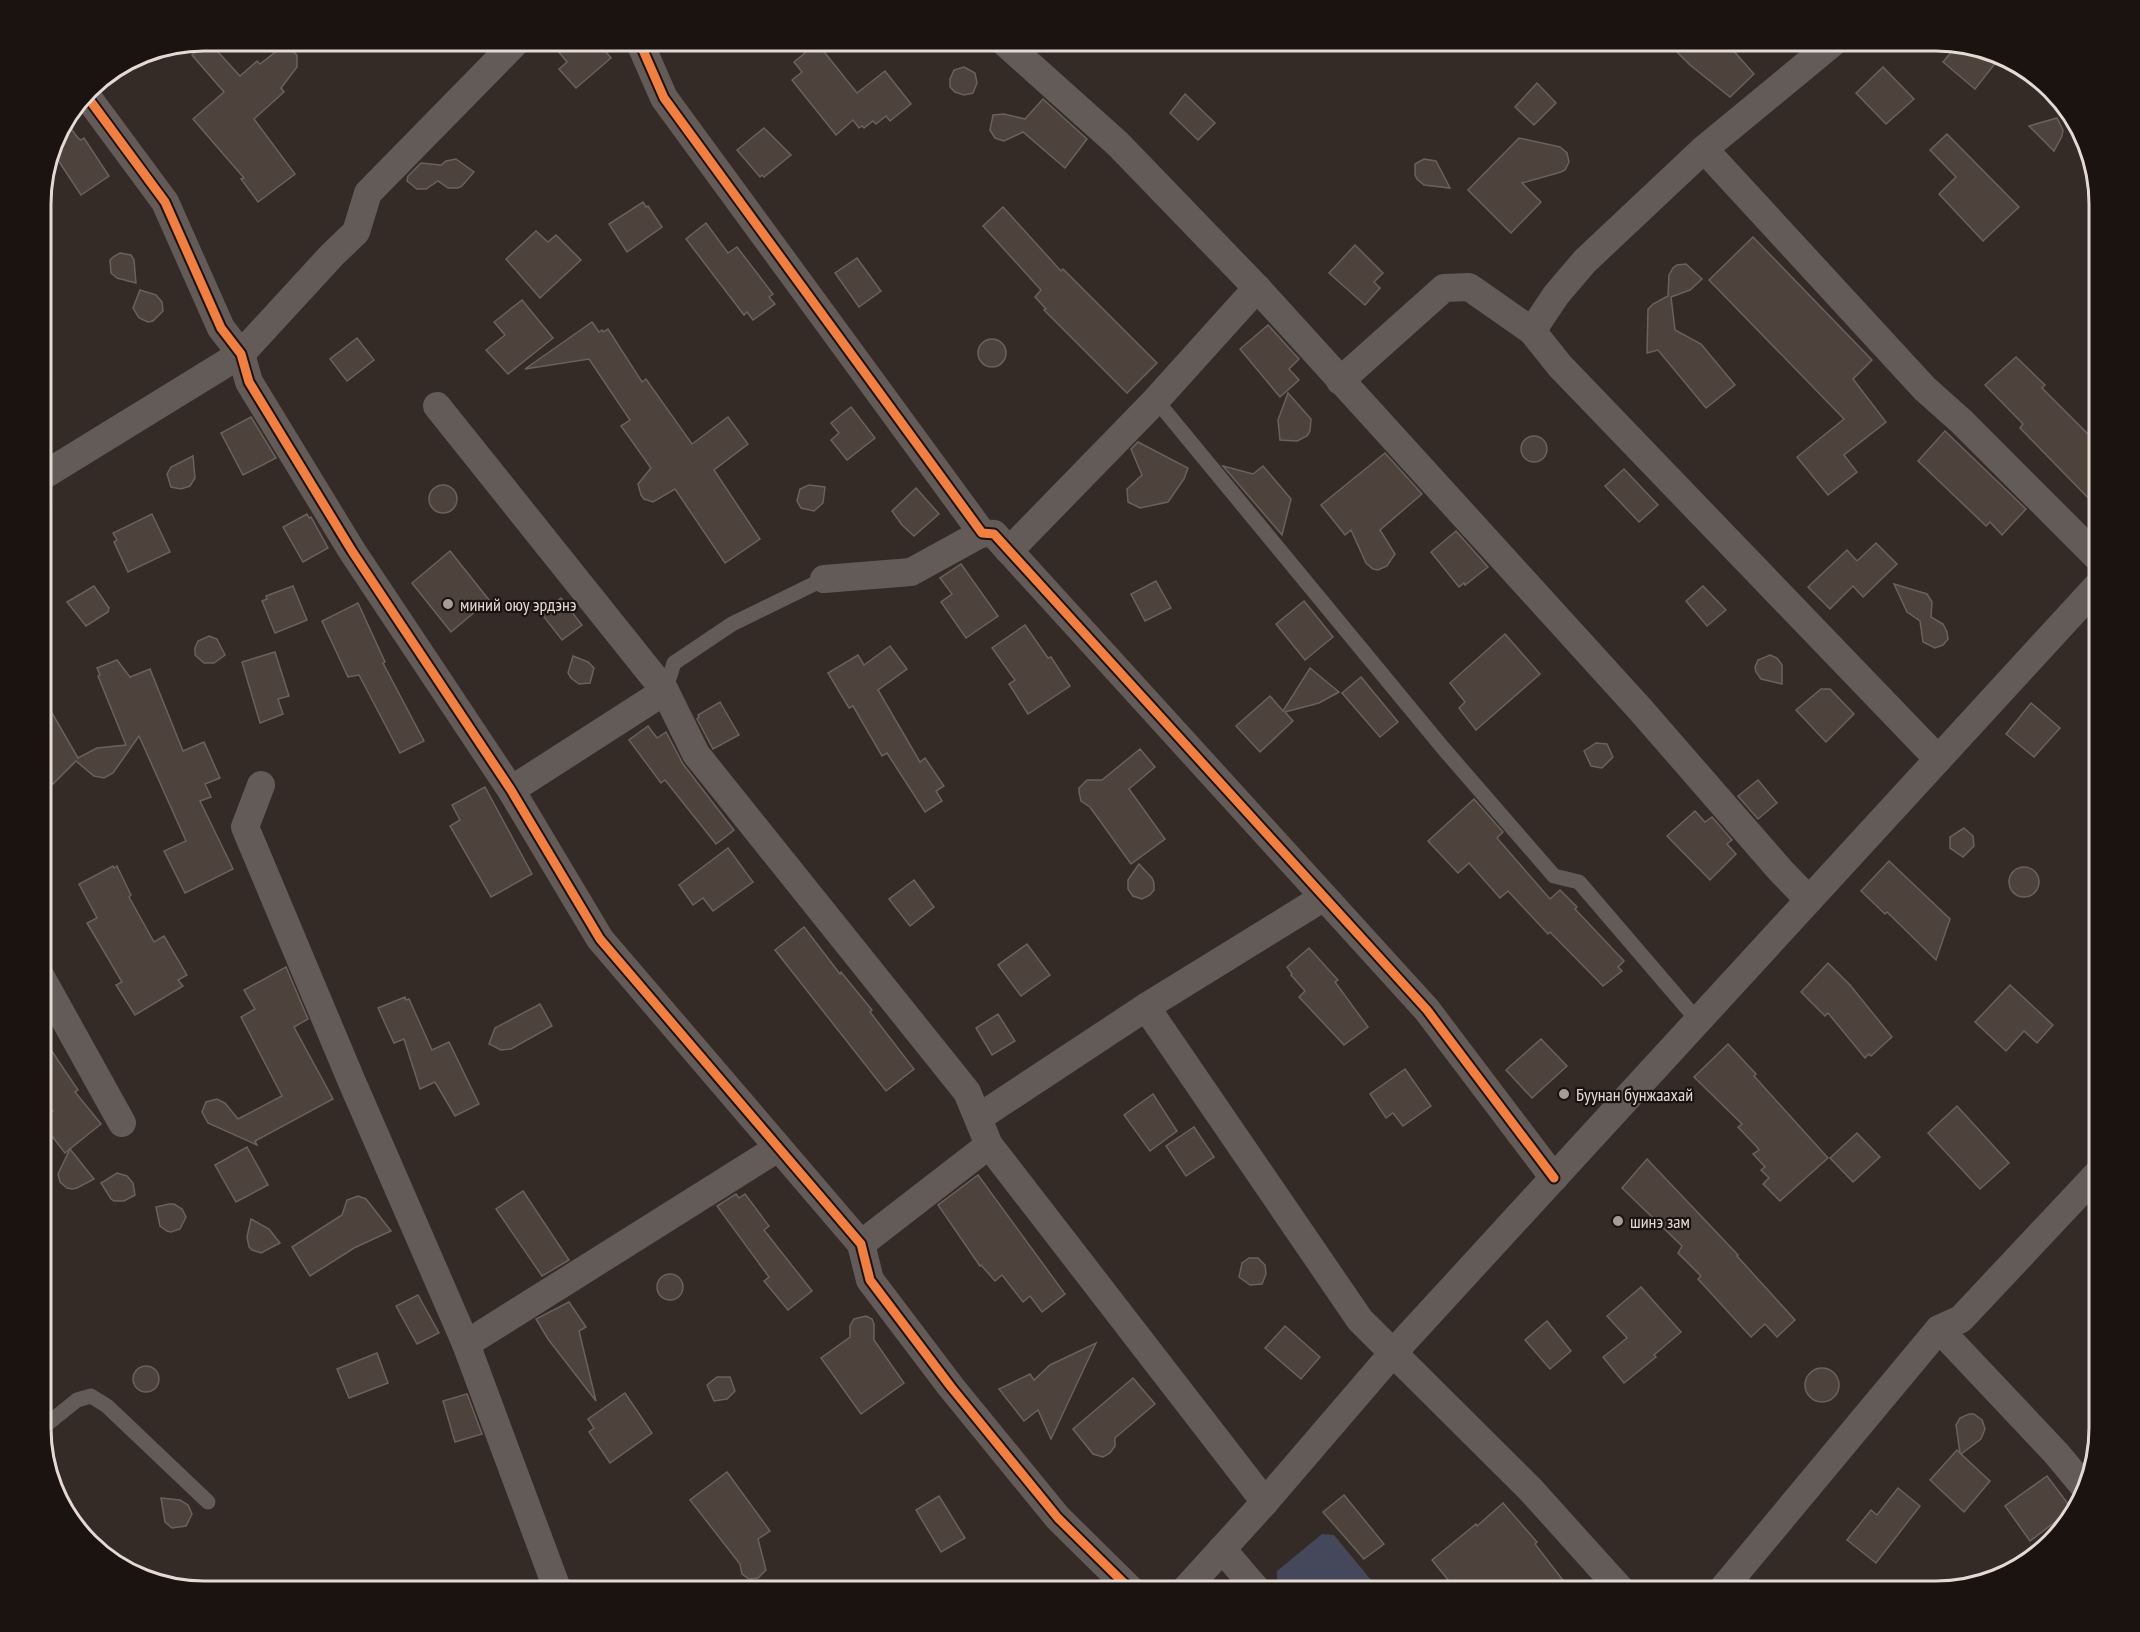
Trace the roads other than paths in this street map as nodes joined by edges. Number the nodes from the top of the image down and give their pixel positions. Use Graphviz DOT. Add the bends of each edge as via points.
graph roads {
  1 [pos="506,51"];
  2 [pos="644,51"];
  3 [pos="1015,51"];
  4 [pos="1822,51"];
  5 [pos="91,101"];
  6 [pos="1704,149"];
  7 [pos="1257,288"];
  8 [pos="1532,331"];
  9 [pos="241,354"];
  10 [pos="1340,381"];
  11 [pos="1156,400"];
  12 [pos="437,406"];
  13 [pos="51,471"];
  14 [pos="982,533"];
  15 [pos="2089,548"];
  16 [pos="1009,551"];
  17 [pos="824,579"];
  18 [pos="2089,596"];
  19 [pos="665,691"];
  20 [pos="1938,759"];
  21 [pos="261,786"];
  22 [pos="511,790"];
  23 [pos="1324,897"];
  24 [pos="1809,900"];
  25 [pos="51,995"];
  26 [pos="1146,1007"];
  27 [pos="1698,1021"];
  28 [pos="978,1118"];
  29 [pos="122,1123"];
  30 [pos="989,1145"];
  31 [pos="778,1148"];
  32 [pos="1554,1178"];
  33 [pos="2089,1184"];
  34 [pos="861,1244"];
  35 [pos="1939,1329"];
  36 [pos="466,1344"];
  37 [pos="1392,1354"];
  38 [pos="51,1421"];
  39 [pos="2079,1481"];
  40 [pos="208,1502"];
  41 [pos="1265,1502"];
  42 [pos="1222,1549"];
  43 [pos="554,1581"];
  44 [pos="1121,1581"];
  45 [pos="1194,1581"];
  46 [pos="1249,1581"];
  47 [pos="1612,1581"];
  48 [pos="1730,1581"];
  1 -- 9 [label="street" via="368,193 356,232"];
  2 -- 14 [label="street" via="664,98"];
  3 -- 7 [label="street" via="1118,144"];
  4 -- 6 [label="street"];
  5 -- 9 [label="street" via="165,202 221,328"];
  6 -- 8 [label="street" via="1586,261"];
  6 -- 15 [label="street" via="1925,389"];
  7 -- 10 [label="street"];
  7 -- 11 [label="street"];
  8 -- 10 [label="street" via="1469,286 1444,288"];
  8 -- 20 [label="street" via="1560,366"];
  9 -- 13 [label="street"];
  9 -- 22 [label="street" via="249,382 352,550"];
  10 -- 24 [label="street"];
  11 -- 16 [label="street"];
  11 -- 27 [label="lane" via="1443,748 1554,876 1579,882"];
  12 -- 19 [label="street"];
  14 -- 16 [label="street" via="994,534"];
  14 -- 17 [label="street" via="911,572"];
  16 -- 23 [label="street"];
  17 -- 19 [label="lane" via="732,624 674,663"];
  18 -- 20 [label="street"];
  19 -- 22 [label="street"];
  19 -- 28 [label="street" via="696,753 967,1092"];
  20 -- 24 [label="street"];
  21 -- 36 [label="street" via="245,827"];
  22 -- 31 [label="street" via="600,939"];
  23 -- 26 [label="street"];
  23 -- 32 [label="street" via="1427,1010"];
  24 -- 27 [label="street"];
  25 -- 29 [label="street"];
  26 -- 28 [label="street"];
  26 -- 37 [label="street" via="1360,1320"];
  27 -- 32 [label="street"];
  28 -- 30 [label="street"];
  30 -- 34 [label="street"];
  30 -- 41 [label="street"];
  31 -- 34 [label="street"];
  31 -- 36 [label="street"];
  32 -- 37 [label="street"];
  33 -- 35 [label="street" via="1961,1318"];
  34 -- 44 [label="street" via="870,1280 951,1387 1058,1518"];
  35 -- 39 [label="street"];
  35 -- 48 [label="street"];
  36 -- 43 [label="street"];
  37 -- 41 [label="street"];
  37 -- 47 [label="street" via="1530,1489"];
  38 -- 40 [label="lane" via="77,1400 91,1396 107,1406"];
  41 -- 42 [label="street"];
  42 -- 45 [label="street"];
  42 -- 46 [label="street"];
}
